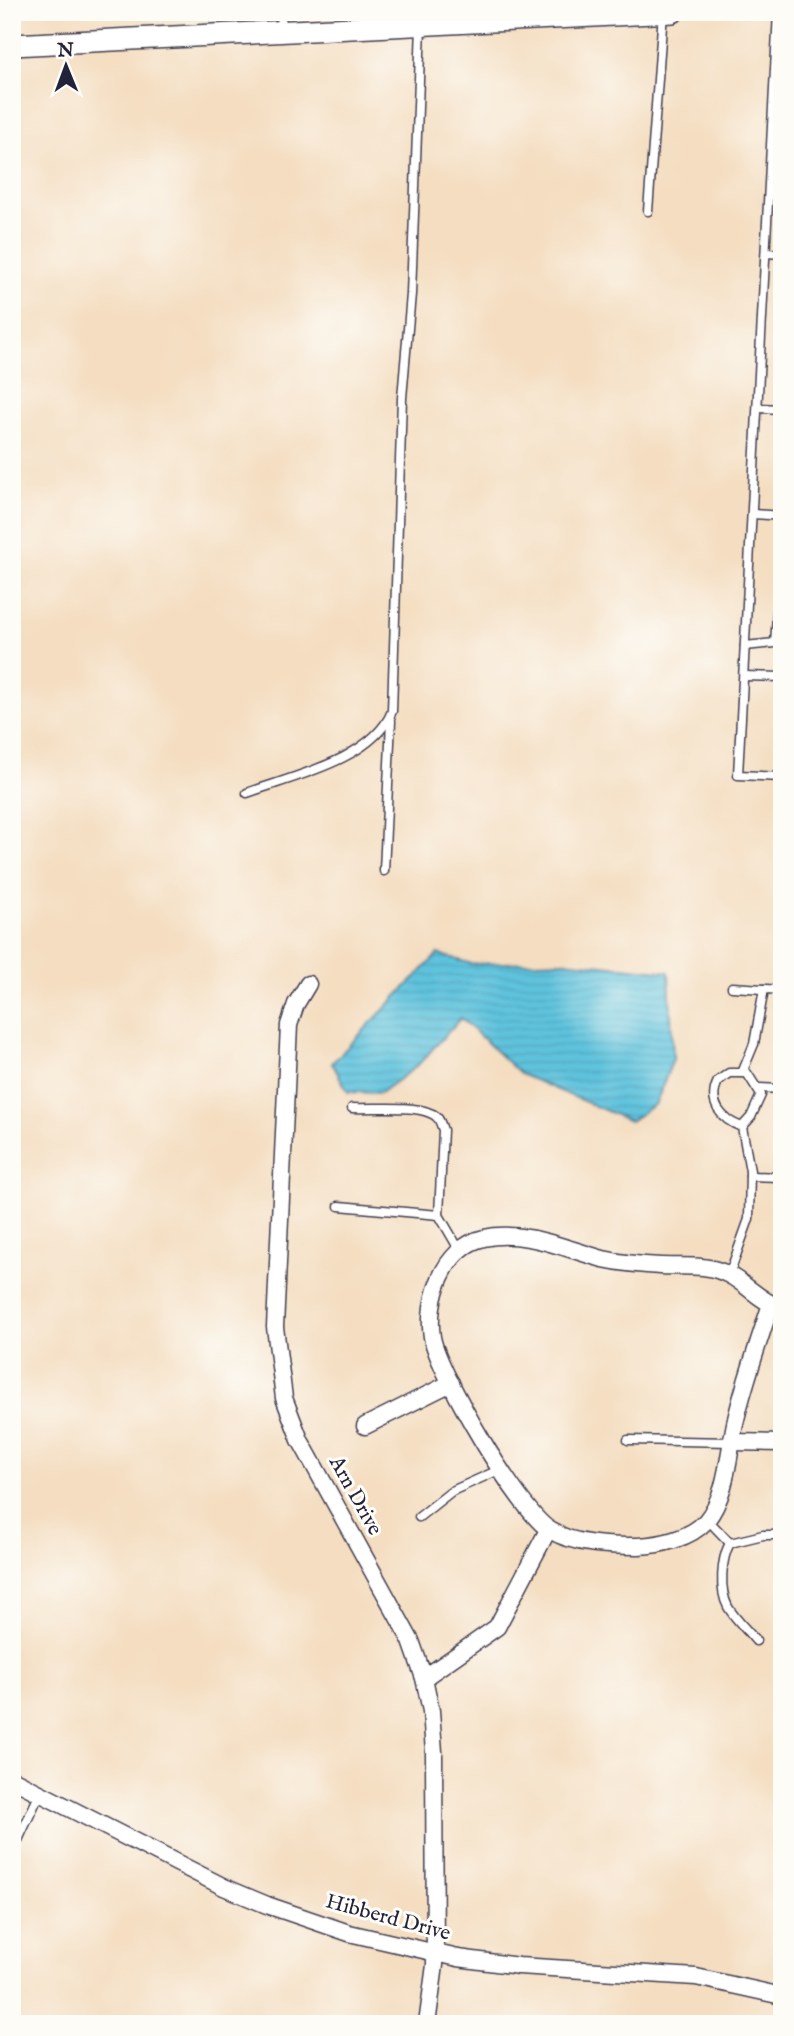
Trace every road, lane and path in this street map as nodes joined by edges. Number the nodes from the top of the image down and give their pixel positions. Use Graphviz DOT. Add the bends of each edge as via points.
graph roads {
  1 [pos="282,12"];
  2 [pos="673,12"];
  3 [pos="778,12"];
  4 [pos="663,13"];
  5 [pos="421,26"];
  6 [pos="282,34"];
  7 [pos="12,46"];
  8 [pos="778,104"];
  9 [pos="648,211"];
  10 [pos="766,253"];
  11 [pos="782,254"];
  12 [pos="758,408"];
  13 [pos="782,409"];
  14 [pos="752,514"];
  15 [pos="782,516"];
  16 [pos="782,592"];
  17 [pos="778,641"];
  18 [pos="745,646"];
  19 [pos="744,676"];
  20 [pos="782,677"];
  21 [pos="391,714"];
  22 [pos="782,777"];
  23 [pos="247,793"];
  24 [pos="384,871"];
  25 [pos="308,984"];
  26 [pos="732,987"];
  27 [pos="764,989"];
  28 [pos="782,990"];
  29 [pos="742,1073"];
  30 [pos="759,1088"];
  31 [pos="782,1089"];
  32 [pos="352,1108"];
  33 [pos="742,1128"];
  34 [pos="750,1176"];
  35 [pos="782,1177"];
  36 [pos="339,1206"];
  37 [pos="439,1215"];
  38 [pos="460,1251"];
  39 [pos="729,1275"];
  40 [pos="776,1306"];
  41 [pos="451,1383"];
  42 [pos="365,1426"];
  43 [pos="628,1440"];
  44 [pos="732,1442"];
  45 [pos="782,1443"];
  46 [pos="501,1469"];
  47 [pos="419,1517"];
  48 [pos="707,1519"];
  49 [pos="548,1530"];
  50 [pos="782,1535"];
  51 [pos="730,1543"];
  52 [pos="756,1642"];
  53 [pos="424,1678"];
  54 [pos="12,1779"];
  55 [pos="40,1793"];
  56 [pos="12,1853"];
  57 [pos="434,1952"];
  58 [pos="782,1996"];
  59 [pos="427,2024"];
  1 -- 6 [label="lane"];
  2 -- 4 [label="street"];
  3 -- 8 [label="lane"];
  4 -- 5 [label="street"];
  4 -- 9 [label="lane"];
  5 -- 6 [label="street"];
  5 -- 21 [label="lane"];
  6 -- 7 [label="street"];
  8 -- 10 [label="lane"];
  10 -- 11 [label="lane"];
  10 -- 12 [label="lane"];
  12 -- 13 [label="lane"];
  12 -- 14 [label="lane"];
  14 -- 15 [label="lane"];
  14 -- 18 [label="lane"];
  16 -- 17 [label="lane"];
  17 -- 18 [label="lane"];
  18 -- 19 [label="lane"];
  19 -- 20 [label="lane"];
  19 -- 22 [label="lane" via="738,775"];
  21 -- 23 [label="lane" via="379,734 363,747"];
  21 -- 24 [label="lane"];
  25 -- 53 [label="street, Arn Drive" via="289,1025 275,1326 278,1367 300,1440 411,1641"];
  26 -- 27 [label="lane"];
  27 -- 28 [label="lane"];
  27 -- 29 [label="lane" via="754,1044"];
  29 -- 30 [label="lane"];
  29 -- 33 [label="lane" via="722,1076 713,1098 720,1112"];
  30 -- 31 [label="lane"];
  30 -- 33 [label="lane" via="757,1107"];
  32 -- 37 [label="lane" via="430,1112 439,1119 443,1130"];
  33 -- 34 [label="lane"];
  34 -- 35 [label="lane"];
  34 -- 39 [label="lane" via="749,1219"];
  36 -- 37 [label="lane"];
  37 -- 38 [label="lane"];
  38 -- 39 [label="street" via="482,1238 508,1235 606,1259 705,1268"];
  38 -- 41 [label="street" via="447,1264 431,1307 432,1339"];
  39 -- 40 [label="street" via="754,1296"];
  40 -- 44 [label="street" via="740,1405"];
  41 -- 42 [label="street"];
  41 -- 46 [label="street"];
  43 -- 44 [label="lane"];
  44 -- 45 [label="street"];
  44 -- 48 [label="street" via="724,1482"];
  46 -- 47 [label="lane" via="452,1491"];
  46 -- 49 [label="street"];
  48 -- 49 [label="street" via="679,1539 648,1545 583,1542"];
  48 -- 51 [label="lane"];
  49 -- 53 [label="street" via="497,1627"];
  50 -- 51 [label="lane"];
  51 -- 52 [label="lane" via="723,1570 728,1607"];
  53 -- 57 [label="street, Arn Drive" via="434,1752"];
  54 -- 55 [label="street, Hibberd Drive"];
  55 -- 56 [label="lane"];
  55 -- 57 [label="street, Hibberd Drive" via="267,1905 349,1933"];
  57 -- 58 [label="street, Hibberd Drive" via="519,1966 695,1977"];
  57 -- 59 [label="street, Arn Drive"];
}
